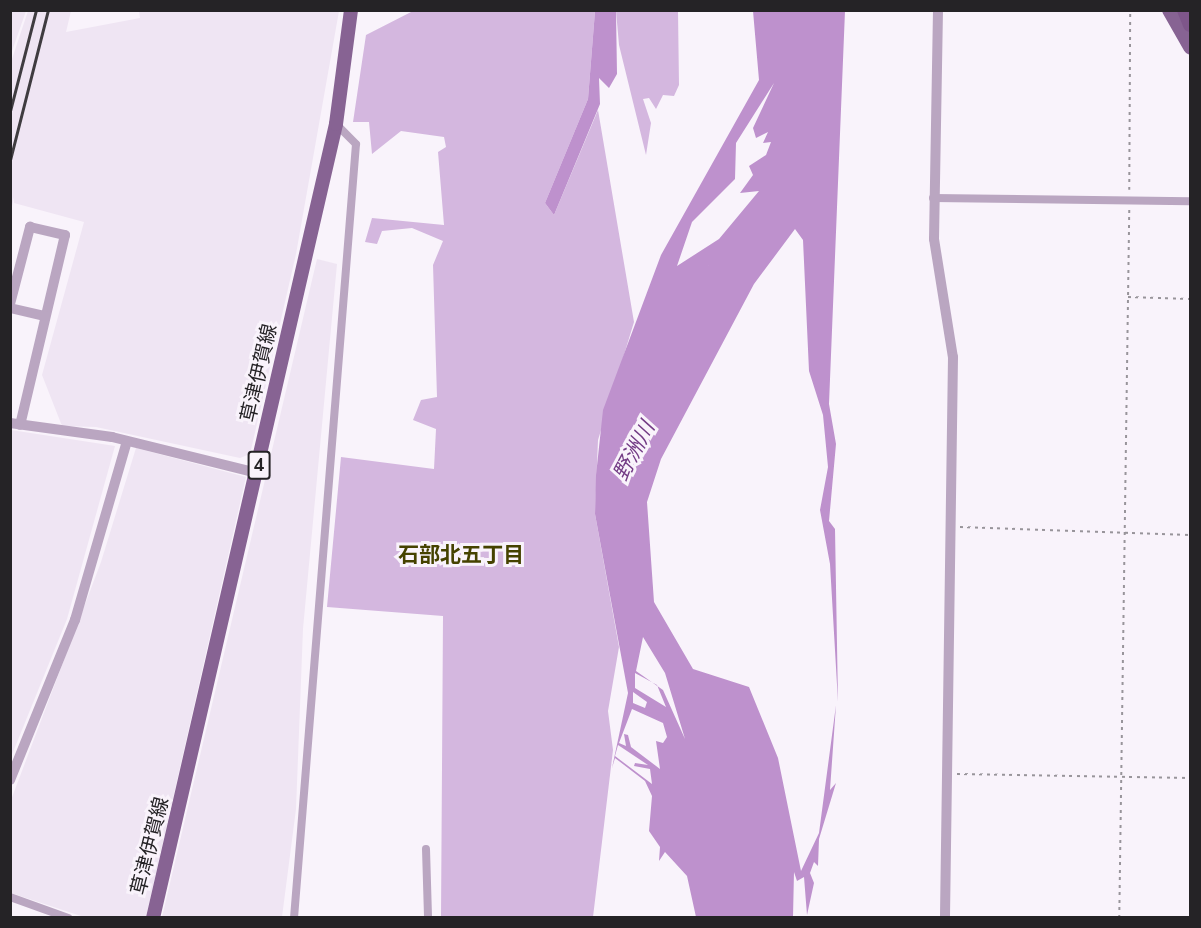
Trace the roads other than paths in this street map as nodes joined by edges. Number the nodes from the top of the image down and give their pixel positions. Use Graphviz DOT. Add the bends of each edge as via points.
graph roads {
  1 [pos="351,10"];
  2 [pos="938,10"];
  3 [pos="1168,10"];
  4 [pos="1184,10"];
  5 [pos="1191,25"];
  6 [pos="1191,47"];
  7 [pos="336,124"];
  8 [pos="933,198"];
  9 [pos="1191,201"];
  10 [pos="10,306"];
  11 [pos="45,316"];
  12 [pos="15,424"];
  13 [pos="127,441"];
  14 [pos="257,472"];
  15 [pos="10,780"];
  16 [pos="426,849"];
  17 [pos="10,897"];
  18 [pos="68,918"];
  19 [pos="153,918"];
  20 [pos="294,918"];
  21 [pos="428,918"];
  22 [pos="945,918"];
  1 -- 7 [label="main road, 草津伊賀線 / 4"];
  2 -- 8 [label="street"];
  3 -- 6 [label="main road"];
  4 -- 5 [label="highway"];
  7 -- 14 [label="main road, 草津伊賀線 / 4"];
  7 -- 20 [label="street" via="356,144"];
  8 -- 9 [label="street"];
  8 -- 22 [label="street" via="934,239 954,357"];
  10 -- 11 [label="street"];
  10 -- 11 [label="street" via="30,227 65,235"];
  11 -- 12 [label="street"];
  12 -- 13 [label="street"];
  13 -- 14 [label="street"];
  13 -- 15 [label="street" via="75,620"];
  14 -- 19 [label="main road, 草津伊賀線 / 4"];
  16 -- 21 [label="street"];
  17 -- 18 [label="street"];
}
